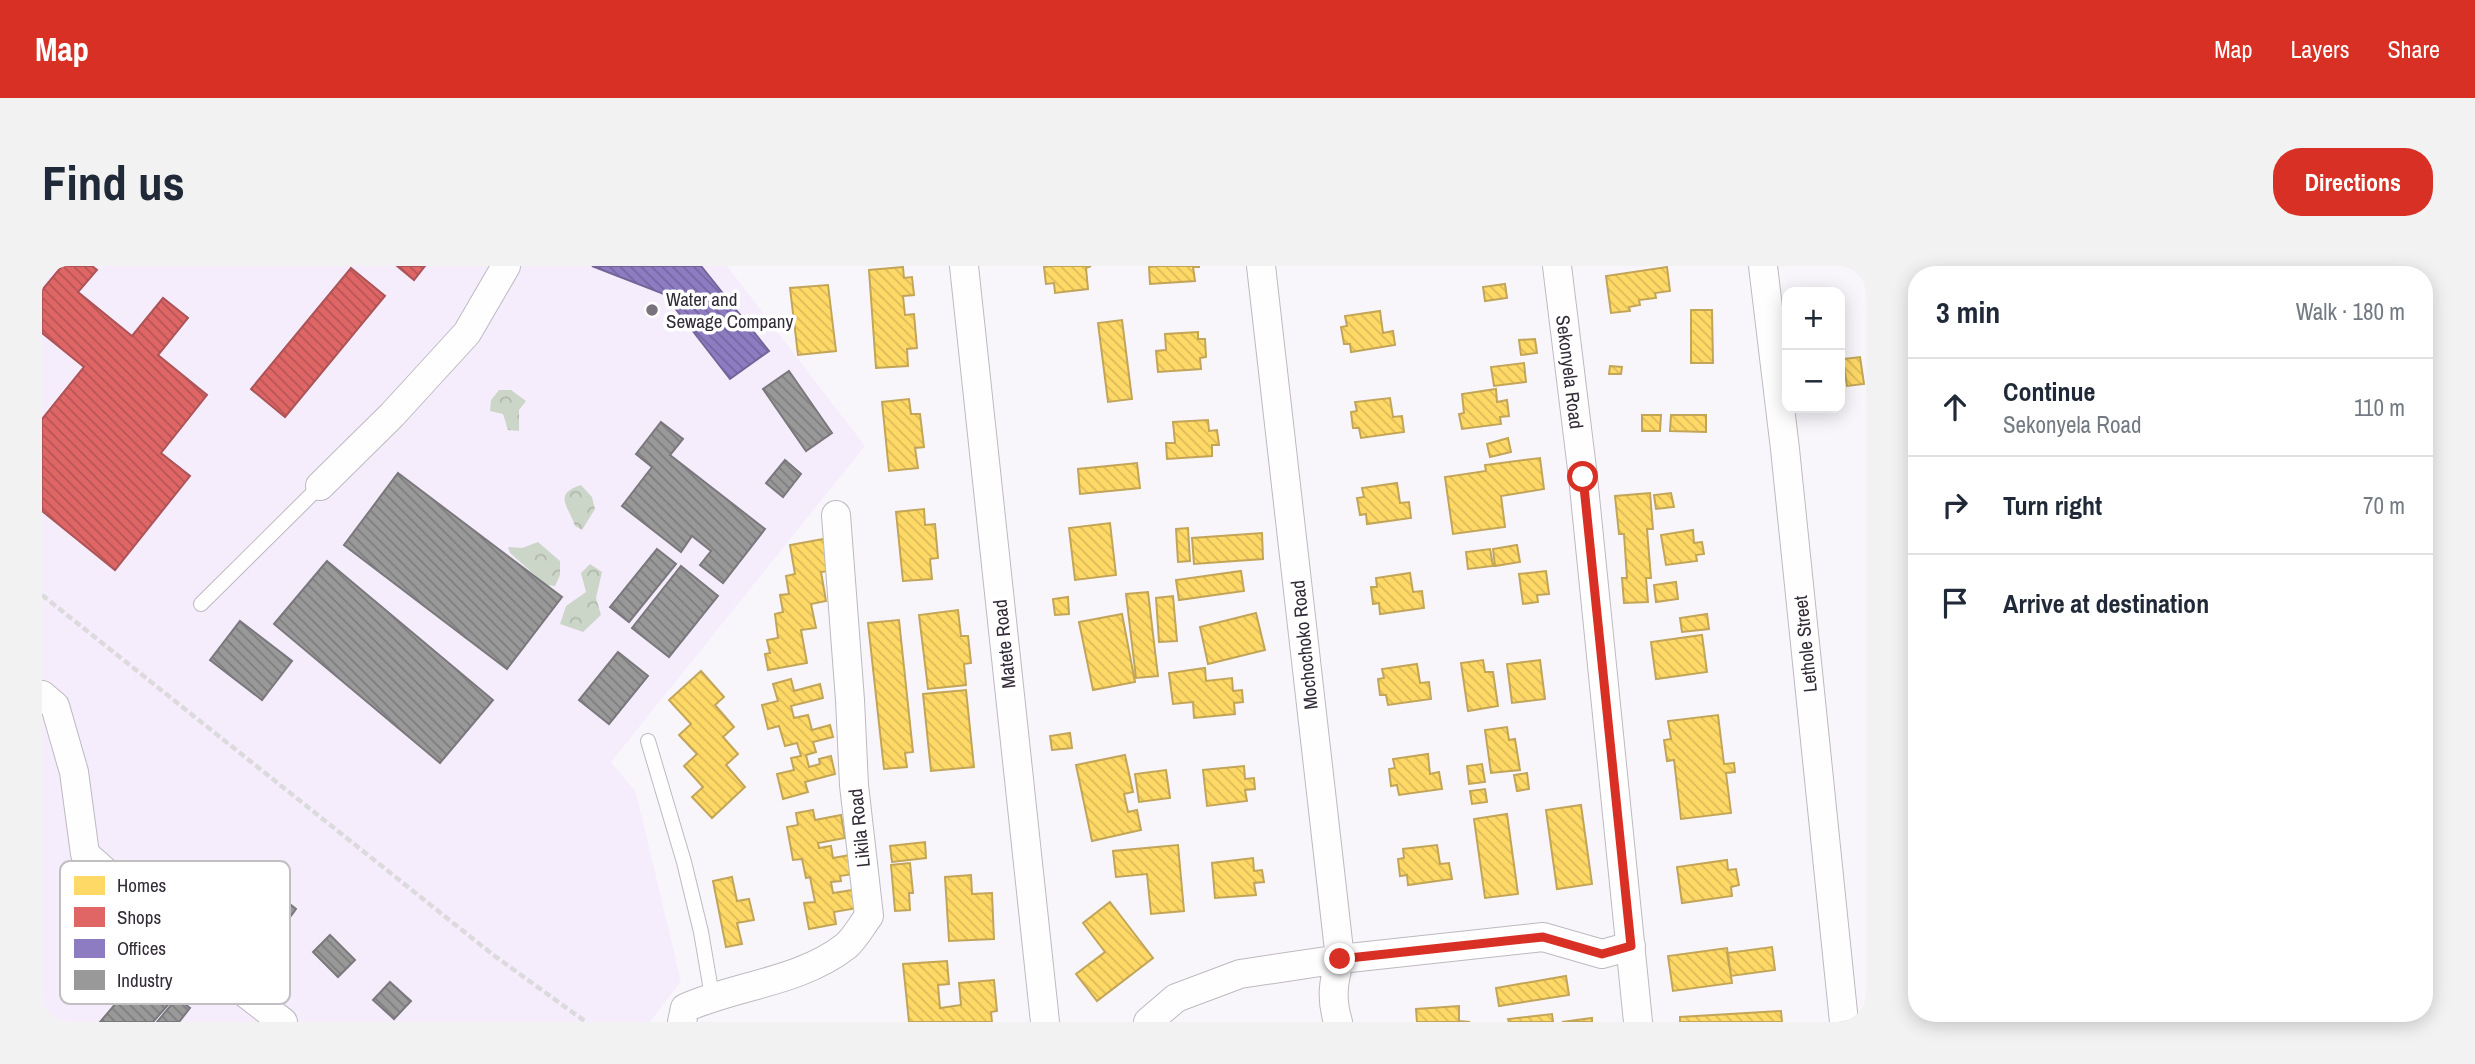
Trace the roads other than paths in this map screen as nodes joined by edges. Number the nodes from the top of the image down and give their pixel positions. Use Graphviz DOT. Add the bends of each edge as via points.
graph roads {
  1 [pos="506,266"];
  2 [pos="964,266"];
  3 [pos="1261,266"];
  4 [pos="1557,266"];
  5 [pos="1763,266"];
  6 [pos="320,486"];
  7 [pos="836,515"];
  8 [pos="201,604"];
  9 [pos="42,695"];
  10 [pos="648,741"];
  11 [pos="93,861"];
  12 [pos="1631,946"];
  13 [pos="1340,959"];
  14 [pos="712,996"];
  15 [pos="260,1004"];
  16 [pos="283,1022"];
  17 [pos="682,1022"];
  18 [pos="1045,1022"];
  19 [pos="1148,1022"];
  20 [pos="1338,1022"];
  21 [pos="1638,1022"];
  22 [pos="1844,1022"];
  1 -- 6 [label="street" via="467,333"];
  2 -- 18 [label="street, Matete Road"];
  3 -- 13 [label="street, Mochochoko Road"];
  4 -- 12 [label="street, Sekonyela Road"];
  5 -- 22 [label="street, Lethole Street"];
  6 -- 8 [label="lane"];
  7 -- 14 [label="street, Likila Road" via="854,785 869,916 848,944 806,970"];
  9 -- 11 [label="street" via="54,706 74,772 85,854"];
  10 -- 14 [label="lane" via="684,862"];
  12 -- 13 [label="street" via="1602,954 1543,937"];
  12 -- 21 [label="street, Sekonyela Road"];
  13 -- 19 [label="street" via="1240,974 1176,998"];
  13 -- 20 [label="street, Mochochoko Road" via="1332,984"];
  14 -- 17 [label="street, Likila Road" via="685,1008"];
  15 -- 16 [label="street"];
}
